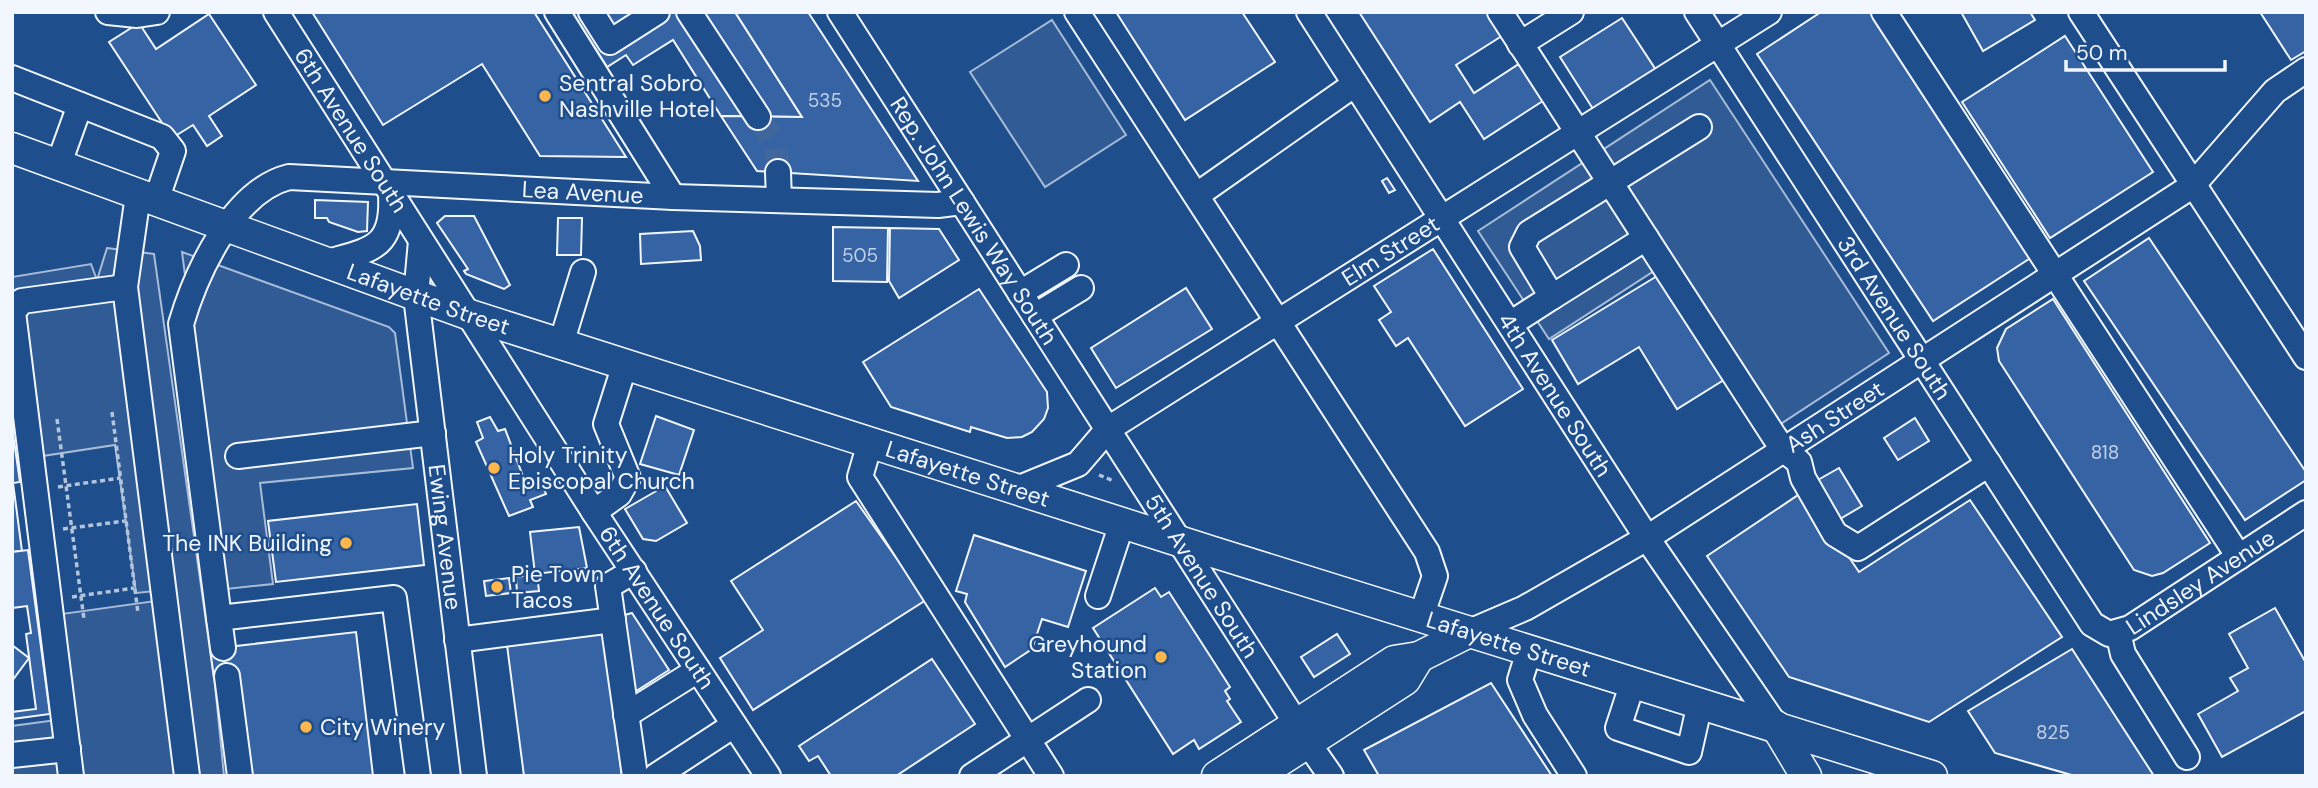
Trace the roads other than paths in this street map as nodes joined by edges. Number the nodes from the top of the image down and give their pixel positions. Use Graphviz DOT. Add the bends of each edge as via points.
graph roads {
  1 [pos="108,12"];
  2 [pos="157,12"];
  3 [pos="276,12"];
  4 [pos="557,12"];
  5 [pos="591,12"];
  6 [pos="657,12"];
  7 [pos="689,12"];
  8 [pos="840,12"];
  9 [pos="1077,12"];
  10 [pos="1309,12"];
  11 [pos="1500,12"];
  12 [pos="1571,12"];
  13 [pos="1697,12"];
  14 [pos="1769,12"];
  15 [pos="1884,12"];
  16 [pos="2081,12"];
  17 [pos="1520,44"];
  18 [pos="1719,46"];
  19 [pos="2306,69"];
  20 [pos="12,78"];
  21 [pos="1356,84"];
  22 [pos="80,105"];
  23 [pos="758,117"];
  24 [pos="1699,127"];
  25 [pos="1579,135"];
  26 [pos="12,148"];
  27 [pos="58,166"];
  28 [pos="778,172"];
  29 [pos="1609,181"];
  30 [pos="2192,186"];
  31 [pos="388,189"];
  32 [pos="1197,195"];
  33 [pos="673,197"];
  34 [pos="147,198"];
  35 [pos="779,200"];
  36 [pos="962,202"];
  37 [pos="1444,220"];
  38 [pos="225,227"];
  39 [pos="1646,239"];
  40 [pos="421,241"];
  41 [pos="324,263"];
  42 [pos="1066,265"];
  43 [pos="583,272"];
  44 [pos="2054,273"];
  45 [pos="125,287"];
  46 [pos="1081,288"];
  47 [pos="1020,293"];
  48 [pos="416,296"];
  49 [pos="1552,297"];
  50 [pos="470,315"];
  51 [pos="1035,316"];
  52 [pos="1280,322"];
  53 [pos="1510,324"];
  54 [pos="561,344"];
  55 [pos="2306,357"];
  56 [pos="1923,359"];
  57 [pos="625,364"];
  58 [pos="1108,429"];
  59 [pos="433,433"];
  60 [pos="870,443"];
  61 [pos="1783,449"];
  62 [pos="238,456"];
  63 [pos="1989,464"];
  64 [pos="1017,489"];
  65 [pos="594,512"];
  66 [pos="2306,513"];
  67 [pos="1122,523"];
  68 [pos="1647,538"];
  69 [pos="1180,541"];
  70 [pos="2239,557"];
  71 [pos="634,571"];
  72 [pos="1098,596"];
  73 [pos="1421,617"];
  74 [pos="219,618"];
  75 [pos="613,620"];
  76 [pos="2092,624"];
  77 [pos="1469,632"];
  78 [pos="2118,632"];
  79 [pos="457,640"];
  80 [pos="223,648"];
  81 [pos="1529,650"];
  82 [pos="698,670"];
  83 [pos="227,676"];
  84 [pos="1633,682"];
  85 [pos="1088,700"];
  86 [pos="1700,703"];
  87 [pos="626,715"];
  88 [pos="734,725"];
  89 [pos="1776,726"];
  90 [pos="1302,733"];
  91 [pos="1028,739"];
  92 [pos="68,748"];
  93 [pos="12,755"];
  94 [pos="2187,757"];
  95 [pos="71,776"];
  96 [pos="187,776"];
  97 [pos="240,776"];
  98 [pos="418,776"];
  99 [pos="474,776"];
  100 [pos="635,776"];
  101 [pos="656,776"];
  102 [pos="768,776"];
  103 [pos="972,776"];
  104 [pos="1051,776"];
  105 [pos="1217,776"];
  106 [pos="1256,776"];
  107 [pos="1331,776"];
  108 [pos="1574,776"];
  109 [pos="1806,776"];
  110 [pos="1932,776"];
  1 -- 2 [label="street"];
  3 -- 31 [label="street, 6th Avenue South"];
  4 -- 33 [label="street"];
  5 -- 6 [label="street" via="610,42"];
  7 -- 23 [label="street"];
  8 -- 36 [label="street, Rep. John Lewis Way South"];
  9 -- 32 [label="street"];
  10 -- 21 [label="street, 4th Avenue South"];
  11 -- 17 [label="street"];
  12 -- 17 [label="street"];
  13 -- 18 [label="street, 3rd Avenue South"];
  14 -- 18 [label="street, Elm Street"];
  15 -- 44 [label="street"];
  16 -- 30 [label="street"];
  17 -- 25 [label="street"];
  18 -- 25 [label="street, Elm Street"];
  18 -- 56 [label="street, 3rd Avenue South"];
  19 -- 30 [label="street, Ash Street" via="2274,91"];
  20 -- 22 [label="street"];
  21 -- 32 [label="street"];
  21 -- 37 [label="street, 4th Avenue South"];
  22 -- 27 [label="street"];
  22 -- 34 [label="street" via="162,137 171,146 172,156"];
  24 -- 29 [label="street"];
  25 -- 29 [label="street"];
  25 -- 37 [label="street, Elm Street"];
  26 -- 27 [label="main road, Lafayette Street"];
  27 -- 34 [label="main road, Lafayette Street"];
  28 -- 35 [label="street"];
  29 -- 39 [label="street"];
  29 -- 49 [label="street" via="1523,239 1522,247"];
  30 -- 44 [label="street, Ash Street"];
  30 -- 55 [label="street"];
  31 -- 33 [label="street, Lea Avenue"];
  31 -- 38 [label="street, Lea Avenue" via="289,177 273,181"];
  31 -- 40 [label="street, 6th Avenue South"];
  31 -- 41 [label="street" via="390,227 380,244"];
  32 -- 52 [label="street"];
  33 -- 35 [label="street, Lea Avenue"];
  34 -- 38 [label="main road, Lafayette Street"];
  34 -- 45 [label="street"];
  35 -- 36 [label="street, Lea Avenue"];
  36 -- 47 [label="street, Rep. John Lewis Way South"];
  37 -- 52 [label="street, Elm Street"];
  37 -- 53 [label="street, 4th Avenue South"];
  38 -- 41 [label="main road, Lafayette Street"];
  38 -- 74 [label="street, Lea Avenue" via="190,295 181,324"];
  39 -- 49 [label="street"];
  39 -- 61 [label="street"];
  40 -- 48 [label="street, Ewing Avenue"];
  40 -- 50 [label="street, 6th Avenue South"];
  41 -- 48 [label="main road, Lafayette Street"];
  42 -- 47 [label="street"];
  43 -- 54 [label="street"];
  44 -- 56 [label="street, Ash Street"];
  44 -- 70 [label="street"];
  45 -- 92 [label="street" via="22,301 16,304 14,320"];
  45 -- 96 [label="street"];
  46 -- 51 [label="street"];
  47 -- 51 [label="street, Rep. John Lewis Way South"];
  48 -- 50 [label="main road, Lafayette Street"];
  48 -- 59 [label="street, Ewing Avenue"];
  49 -- 53 [label="street"];
  50 -- 54 [label="main road, Lafayette Street"];
  50 -- 65 [label="street, 6th Avenue South"];
  51 -- 58 [label="street, Rep. John Lewis Way South"];
  52 -- 58 [label="street, Elm Street"];
  52 -- 73 [label="street" via="1433,563 1435,576"];
  53 -- 68 [label="street, 4th Avenue South"];
  54 -- 57 [label="main road, Lafayette Street"];
  56 -- 61 [label="street, Ash Street"];
  56 -- 63 [label="street, 3rd Avenue South"];
  57 -- 60 [label="main road, Lafayette Street"];
  57 -- 65 [label="street" via="606,424 628,478 620,494"];
  58 -- 64 [label="street, Elm Street" via="1078,464"];
  58 -- 69 [label="street, 5th Avenue South"];
  59 -- 62 [label="street"];
  59 -- 79 [label="street, Ewing Avenue"];
  60 -- 64 [label="main road, Lafayette Street"];
  60 -- 91 [label="street" via="860,477"];
  61 -- 63 [label="street" via="1799,462 1803,478 1835,534 1858,548"];
  61 -- 68 [label="street, Ash Street"];
  63 -- 76 [label="street, 3rd Avenue South"];
  64 -- 67 [label="main road, Lafayette Street"];
  65 -- 71 [label="street, 6th Avenue South"];
  66 -- 70 [label="street, Lindsley Avenue"];
  67 -- 69 [label="main road, Lafayette Street"];
  67 -- 72 [label="street"];
  68 -- 77 [label="street, Ash Street" via="1525,608"];
  68 -- 89 [label="street, 4th Avenue South"];
  69 -- 73 [label="main road, Lafayette Street"];
  69 -- 90 [label="street, 5th Avenue South"];
  70 -- 78 [label="street, Lindsley Avenue"];
  71 -- 75 [label="street" via="608,586"];
  71 -- 82 [label="street, 6th Avenue South"];
  73 -- 77 [label="main road, Lafayette Street"];
  74 -- 80 [label="street, Lea Avenue"];
  74 -- 98 [label="street" via="394,598"];
  75 -- 79 [label="street"];
  75 -- 87 [label="street"];
  76 -- 78 [label="street, Lindsley Avenue" via="2109,634"];
  77 -- 81 [label="main road, Lafayette Street"];
  77 -- 90 [label="main road" via="1419,657 1405,680"];
  78 -- 94 [label="street" via="2123,654"];
  79 -- 99 [label="street, Ewing Avenue"];
  81 -- 84 [label="main road, Lafayette Street"];
  81 -- 108 [label="street" via="1520,680 1535,715"];
  82 -- 87 [label="street"];
  82 -- 88 [label="street, 6th Avenue South"];
  83 -- 97 [label="street"];
  84 -- 86 [label="main road, Lafayette Street"];
  84 -- 86 [label="street" via="1618,728 1689,752"];
  85 -- 91 [label="street"];
  86 -- 89 [label="main road, Lafayette Street"];
  87 -- 100 [label="street"];
  88 -- 101 [label="street"];
  88 -- 102 [label="street, 6th Avenue South"];
  89 -- 109 [label="main road, 4th Avenue South"];
  89 -- 110 [label="main road, Lafayette Street"];
  90 -- 105 [label="main road"];
  90 -- 106 [label="main road"];
  90 -- 107 [label="street, 5th Avenue South"];
  91 -- 103 [label="street"];
  91 -- 104 [label="street"];
  92 -- 93 [label="street"];
  92 -- 95 [label="street"];
}
